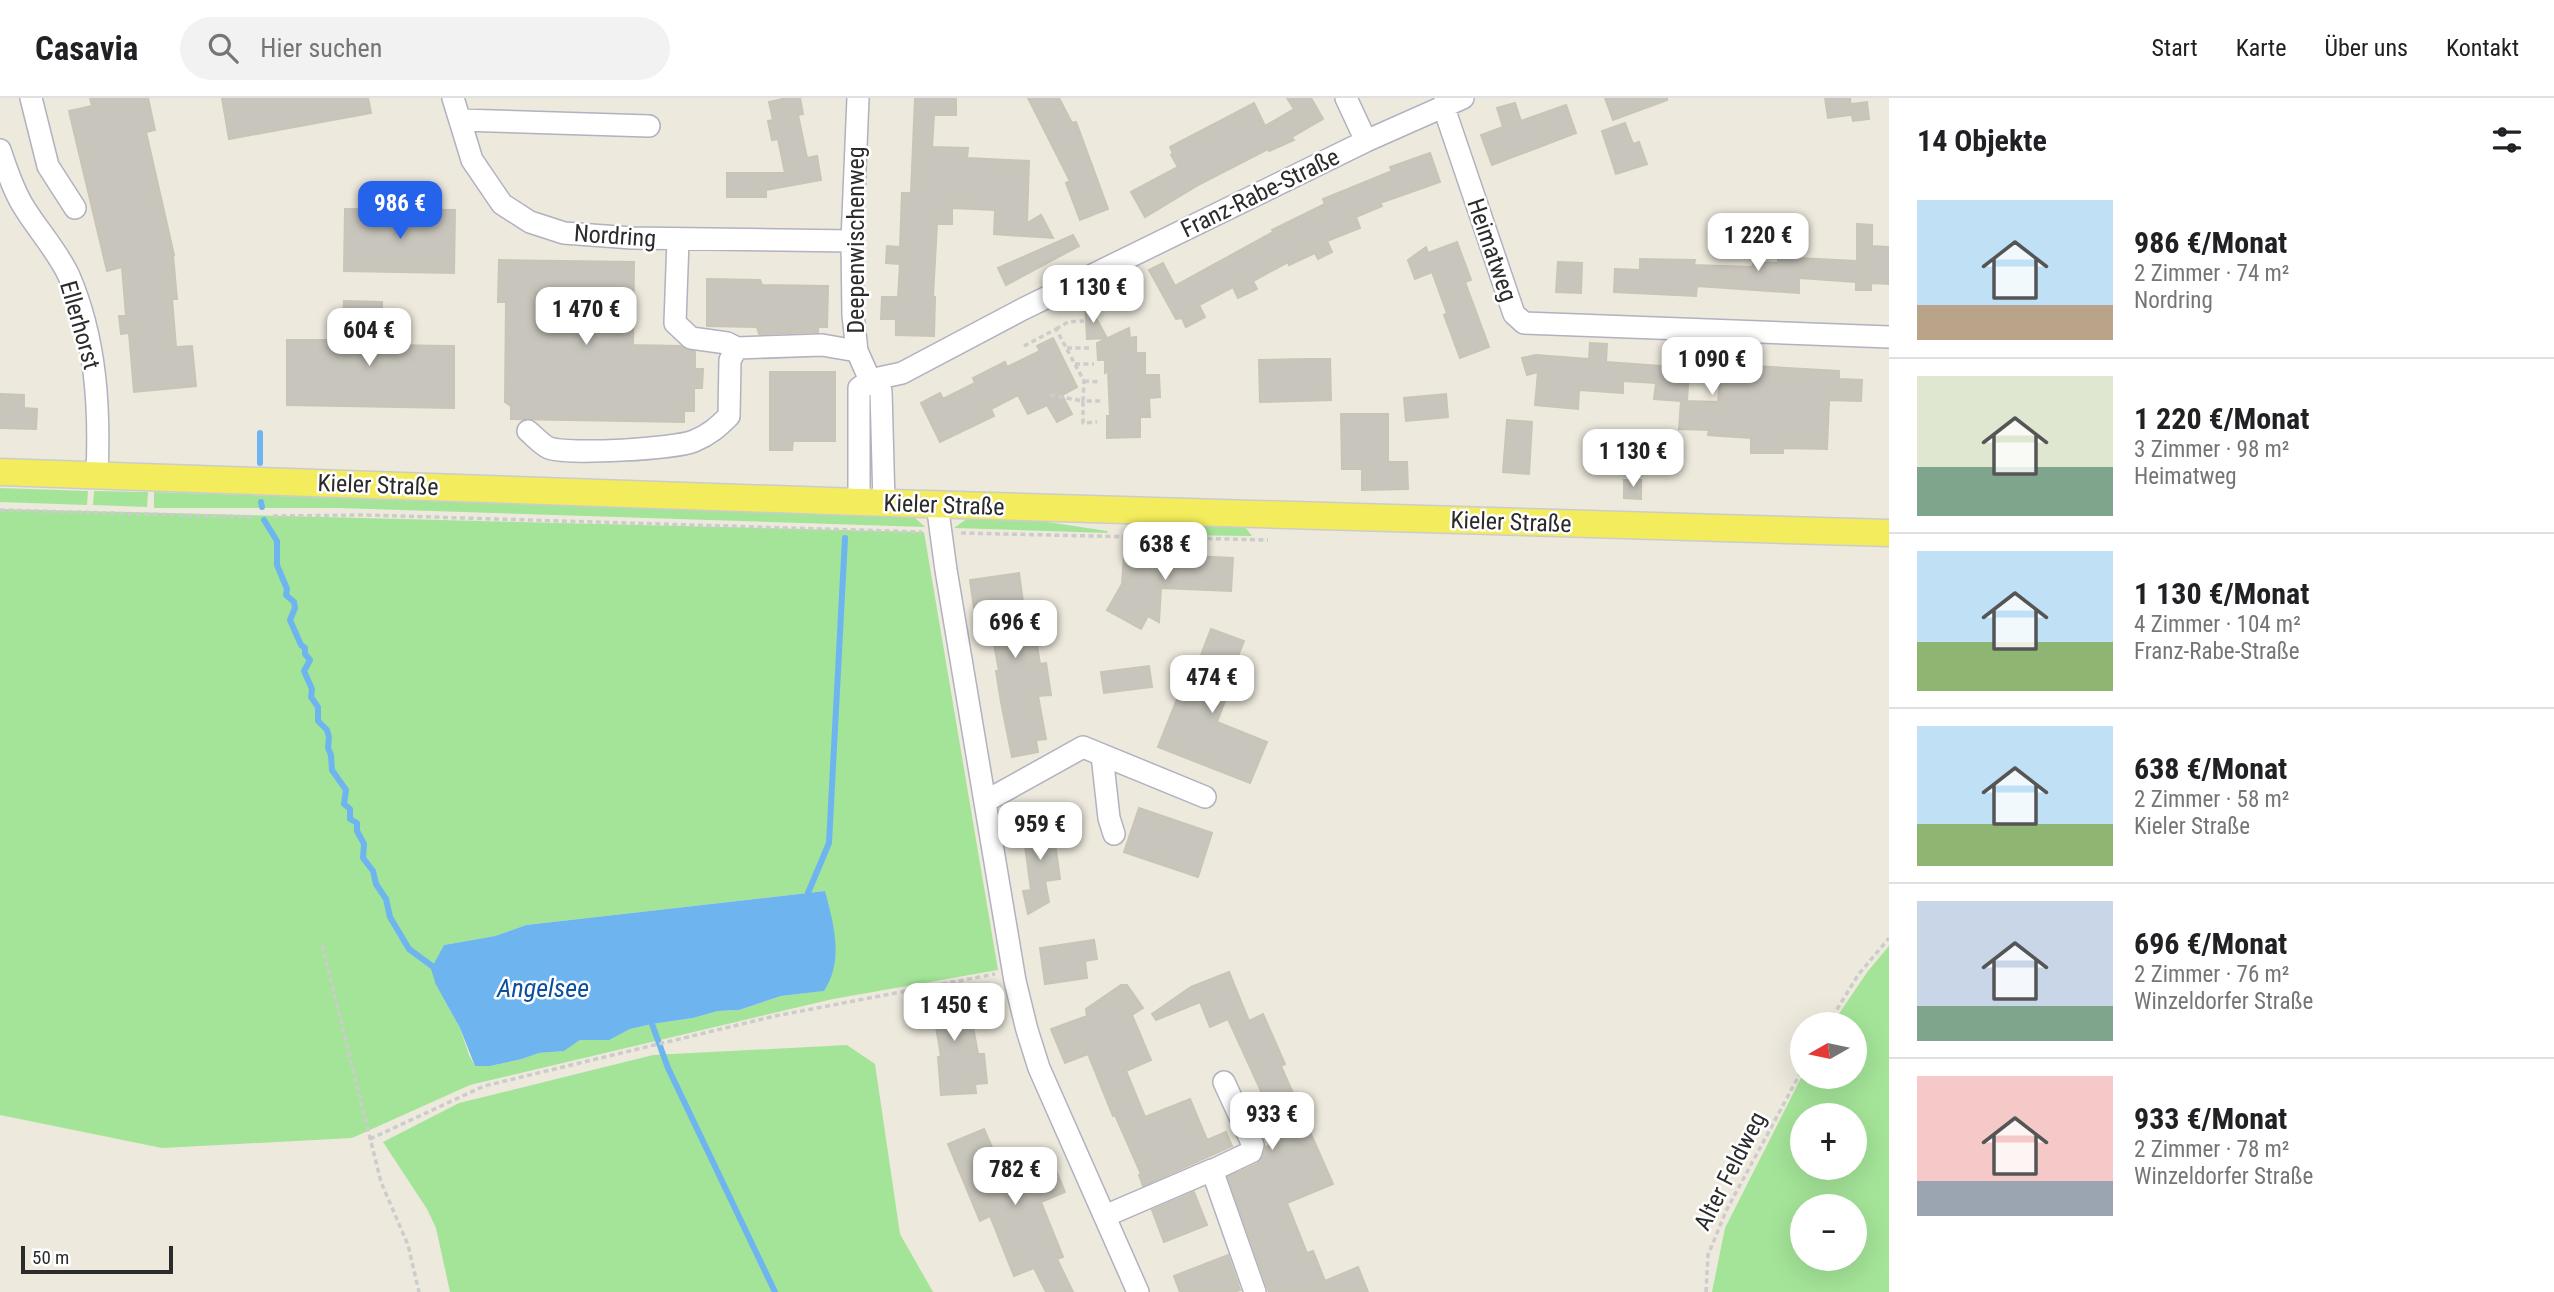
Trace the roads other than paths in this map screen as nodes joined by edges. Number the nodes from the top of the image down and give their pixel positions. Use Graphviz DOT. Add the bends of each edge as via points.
graph roads {
  1 [pos="31,98"];
  2 [pos="453,98"];
  3 [pos="858,98"];
  4 [pos="1346,98"];
  5 [pos="1453,102"];
  6 [pos="460,120"];
  7 [pos="649,126"];
  8 [pos="1366,141"];
  9 [pos="0,150"];
  10 [pos="75,208"];
  11 [pos="678,240"];
  12 [pos="852,242"];
  13 [pos="1889,337"];
  14 [pos="737,348"];
  15 [pos="857,351"];
  16 [pos="870,380"];
  17 [pos="528,431"];
  18 [pos="0,472"];
  19 [pos="97,474"];
  20 [pos="872,503"];
  21 [pos="937,504"];
  22 [pos="1889,533"];
  23 [pos="1102,755"];
  24 [pos="1205,797"];
  25 [pos="986,801"];
  26 [pos="1114,834"];
  27 [pos="1224,1082"];
  28 [pos="1211,1171"];
  29 [pos="1105,1216"];
  30 [pos="1138,1292"];
  31 [pos="1255,1292"];
  1 -- 10 [label="street" via="48,166"];
  2 -- 6 [label="street, Nordring"];
  3 -- 12 [label="street, Deepenwischenweg"];
  4 -- 8 [label="street"];
  5 -- 8 [label="street, Franz-Rabe-Straße"];
  5 -- 13 [label="street, Heimatweg" via="1514,314 1524,324"];
  6 -- 7 [label="street"];
  6 -- 11 [label="street, Nordring" via="472,160 502,204 530,222 564,233"];
  8 -- 16 [label="street, Franz-Rabe-Straße" via="902,373"];
  9 -- 19 [label="street, Ellerhorst" via="22,204 68,275 90,343 99,421"];
  11 -- 12 [label="street, Nordring"];
  11 -- 14 [label="street" via="675,323 691,338"];
  12 -- 15 [label="street, Deepenwischenweg"];
  14 -- 15 [label="street" via="822,345"];
  14 -- 17 [label="street" via="730,360 729,416 716,430 692,442 651,449 574,450 548,448"];
  15 -- 16 [label="street, Deepenwischenweg"];
  16 -- 20 [label="street, Deepenwischenweg" via="881,391"];
  18 -- 19 [label="main road, Kieler Straße"];
  19 -- 20 [label="main road, Kieler Straße"];
  20 -- 21 [label="main road, Kieler Straße"];
  21 -- 22 [label="main road, Kieler Straße"];
  21 -- 25 [label="street"];
  23 -- 24 [label="street"];
  23 -- 25 [label="street" via="1083,747"];
  23 -- 26 [label="street"];
  25 -- 29 [label="street" via="1027,1030 1039,1068"];
  27 -- 28 [label="street" via="1253,1145 1251,1152"];
  28 -- 29 [label="street"];
  28 -- 31 [label="street"];
  29 -- 30 [label="street"];
}
